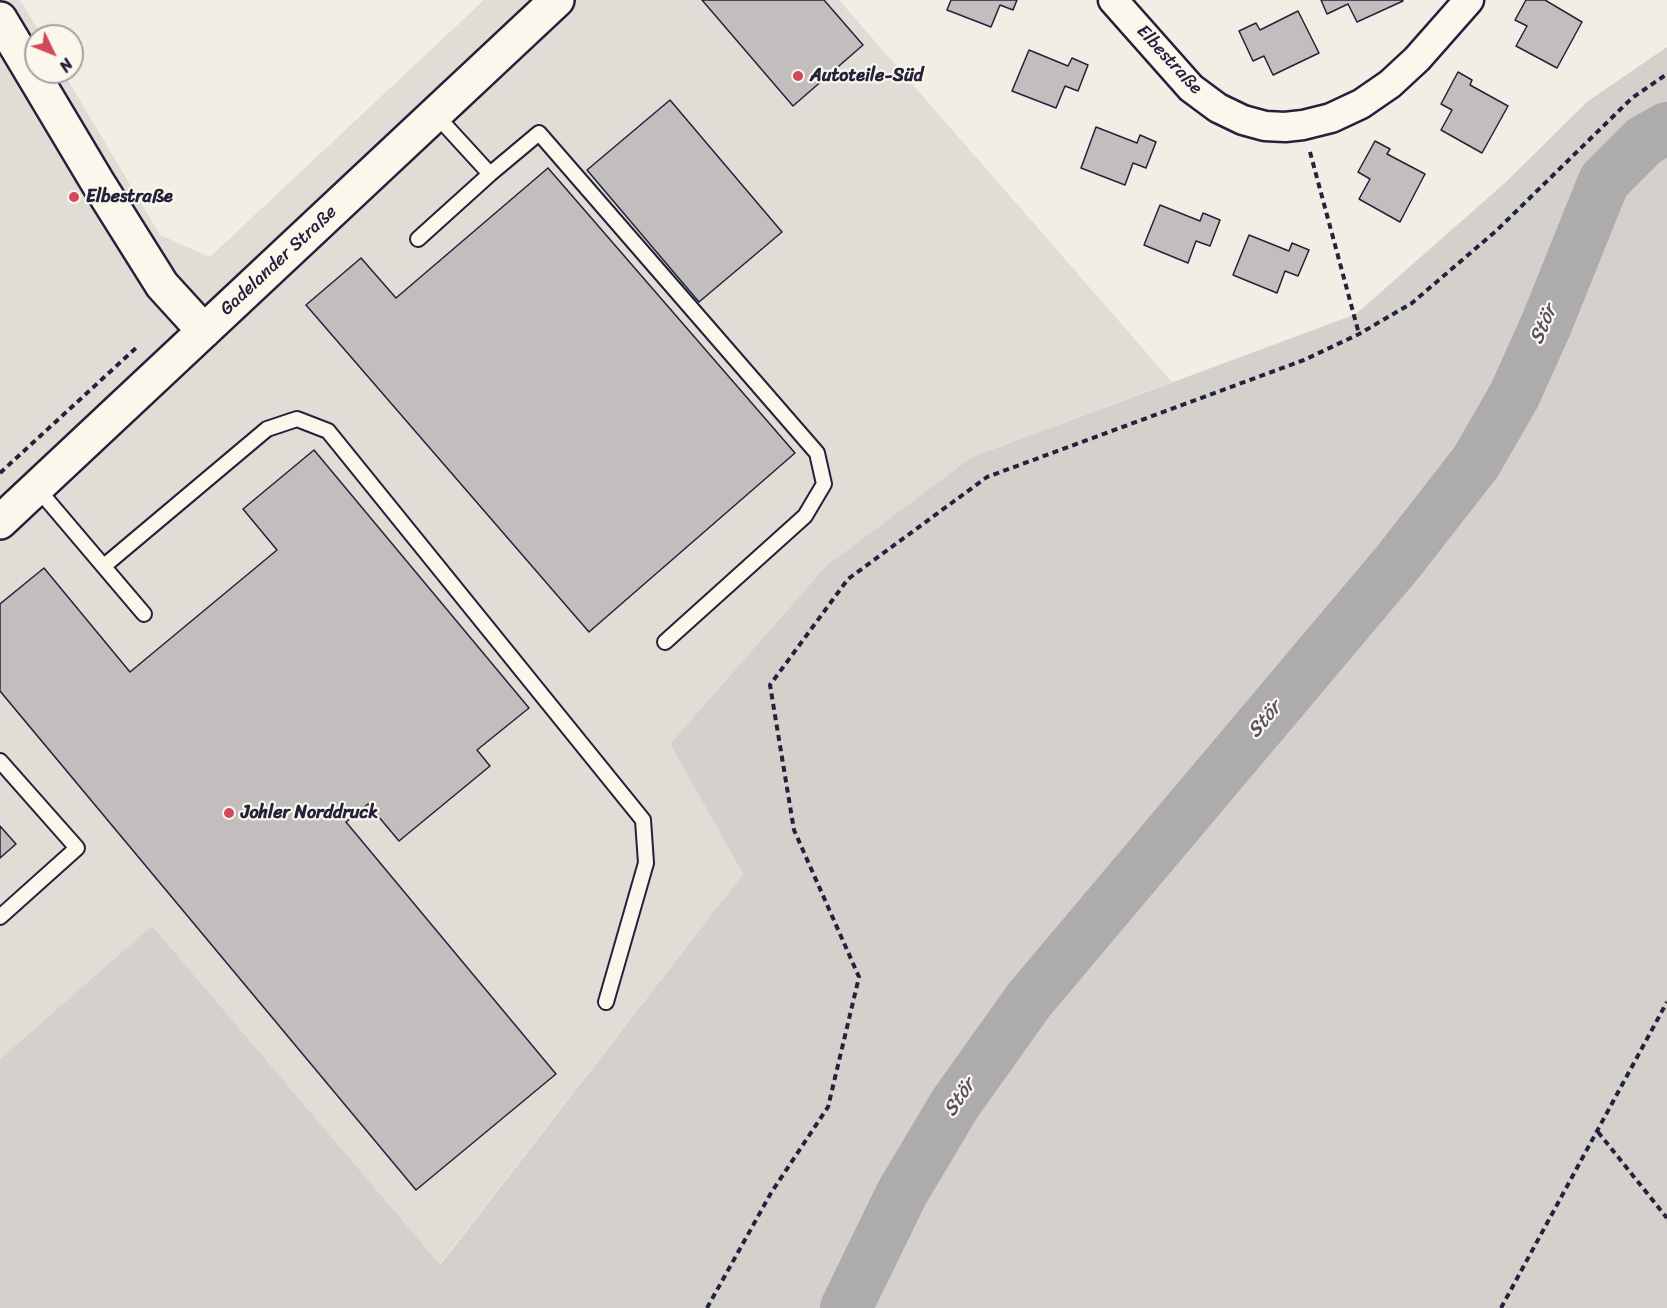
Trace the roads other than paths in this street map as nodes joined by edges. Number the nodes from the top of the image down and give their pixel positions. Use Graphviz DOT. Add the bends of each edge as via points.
graph roads {
  1 [pos="557,0"];
  2 [pos="1113,0"];
  3 [pos="1469,0"];
  4 [pos="0,19"];
  5 [pos="435,114"];
  6 [pos="490,174"];
  7 [pos="418,239"];
  8 [pos="204,331"];
  9 [pos="37,488"];
  10 [pos="0,522"];
  11 [pos="104,566"];
  12 [pos="144,614"];
  13 [pos="665,642"];
  14 [pos="0,761"];
  15 [pos="0,917"];
  16 [pos="606,1002"];
  1 -- 5 [label="street, Gadelander Straße"];
  2 -- 3 [label="street, Elbestraße" via="1191,88 1218,108 1243,120 1285,127 1331,118 1390,84 1418,59"];
  4 -- 8 [label="street" via="162,285"];
  5 -- 6 [label="lane"];
  5 -- 8 [label="street, Gadelander Straße"];
  6 -- 7 [label="lane"];
  6 -- 13 [label="lane" via="539,133 817,453 824,484 805,516"];
  8 -- 9 [label="street, Gadelander Straße"];
  9 -- 10 [label="street, Gadelander Straße"];
  9 -- 11 [label="lane"];
  11 -- 12 [label="lane"];
  11 -- 16 [label="lane" via="267,429 297,419 328,430 644,820 646,863"];
  14 -- 15 [label="lane" via="77,848"];
}
